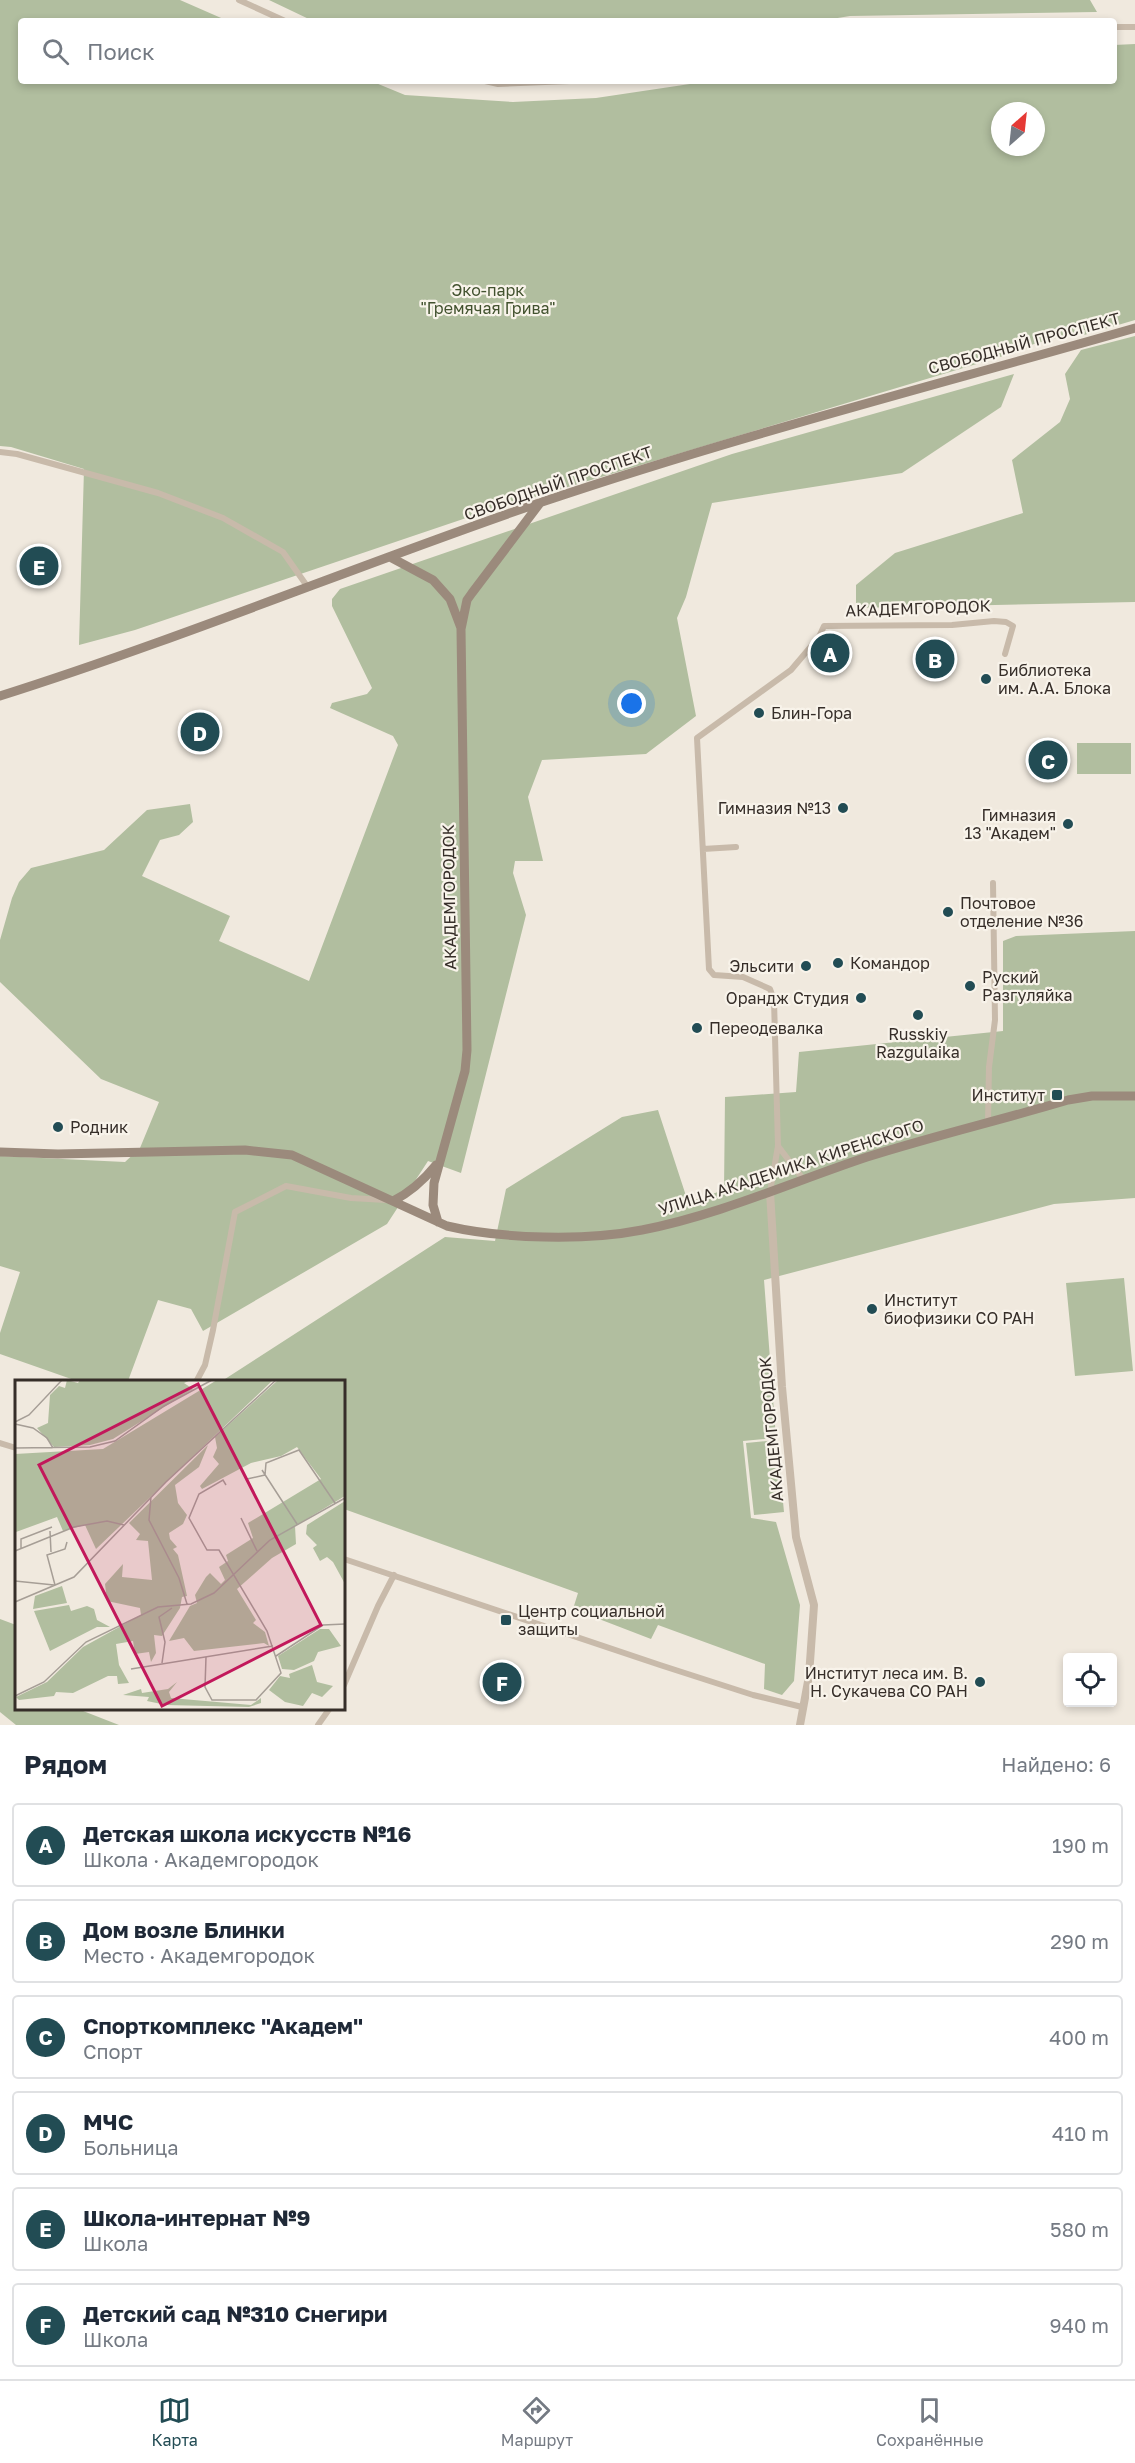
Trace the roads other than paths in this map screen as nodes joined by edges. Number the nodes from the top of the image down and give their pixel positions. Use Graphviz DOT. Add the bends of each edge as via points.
graph roads {
  1 [pos="238,0"];
  2 [pos="278,18"];
  3 [pos="1117,27"];
  4 [pos="1135,27"];
  5 [pos="1135,328"];
  6 [pos="0,452"];
  7 [pos="540,503"];
  8 [pos="390,557"];
  9 [pos="307,586"];
  10 [pos="461,629"];
  11 [pos="1005,654"];
  12 [pos="0,696"];
  13 [pos="735,847"];
  14 [pos="703,849"];
  15 [pos="993,883"];
  16 [pos="1135,1096"];
  17 [pos="988,1122"];
  18 [pos="778,1146"];
  19 [pos="0,1152"];
  20 [pos="439,1160"];
  21 [pos="803,1179"];
  22 [pos="770,1192"];
  23 [pos="393,1201"];
  24 [pos="438,1222"];
  25 [pos="197,1380"];
  26 [pos="0,1443"];
  27 [pos="15,1448"];
  28 [pos="345,1558"];
  29 [pos="394,1575"];
  30 [pos="345,1683"];
  31 [pos="802,1707"];
  32 [pos="329,1710"];
  33 [pos="318,1725"];
  34 [pos="800,1725"];
  1 -- 2 [label="street"];
  3 -- 4 [label="street"];
  5 -- 7 [label="main road, СВОБОДНЫЙ ПРОСПЕКТ" via="857,404"];
  6 -- 9 [label="street" via="159,493 223,518 283,552"];
  7 -- 8 [label="main road, СВОБОДНЫЙ ПРОСПЕКТ"];
  7 -- 10 [label="main road" via="472,592"];
  8 -- 9 [label="main road, СВОБОДНЫЙ ПРОСПЕКТ"];
  8 -- 10 [label="main road" via="433,580 450,599"];
  9 -- 12 [label="main road, СВОБОДНЫЙ ПРОСПЕКТ"];
  10 -- 20 [label="main road, АКАДЕМГОРОДОК" via="467,1050 465,1071"];
  11 -- 14 [label="street, АКАДЕМГОРОДОК" via="1013,626 1001,621 824,626 790,670 697,738"];
  13 -- 14 [label="street"];
  14 -- 18 [label="street, АКАДЕМГОРОДОК" via="709,969 714,975 743,977 770,989 774,1000"];
  15 -- 17 [label="street" via="995,1020"];
  16 -- 17 [label="main road, УЛИЦА АКАДЕМИКА КИРЕНСКОГО" via="1092,1096"];
  17 -- 21 [label="main road, УЛИЦА АКАДЕМИКА КИРЕНСКОГО"];
  18 -- 21 [label="street"];
  18 -- 22 [label="street, АКАДЕМГОРОДОК"];
  19 -- 23 [label="main road, УЛИЦА АКАДЕМИКА КИРЕНСКОГО" via="265,1151 292,1155"];
  20 -- 23 [label="main road" via="410,1193"];
  20 -- 24 [label="main road, АКАДЕМГОРОДОК" via="433,1192"];
  21 -- 22 [label="main road, УЛИЦА АКАДЕМИКА КИРЕНСКОГО"];
  22 -- 24 [label="main road, УЛИЦА АКАДЕМИКА КИРЕНСКОГО" via="620,1233 534,1236 461,1230"];
  22 -- 31 [label="street, АКАДЕМГОРОДОК" via="791,1492 796,1537 814,1605 809,1676"];
  23 -- 24 [label="main road, УЛИЦА АКАДЕМИКА КИРЕНСКОГО"];
  23 -- 25 [label="street" via="286,1186 236,1212 210,1342"];
  26 -- 27 [label="street"];
  28 -- 29 [label="street"];
  29 -- 30 [label="street"];
  29 -- 31 [label="street" via="681,1672"];
  31 -- 34 [label="street, АКАДЕМГОРОДОК"];
  32 -- 33 [label="street"];
}
